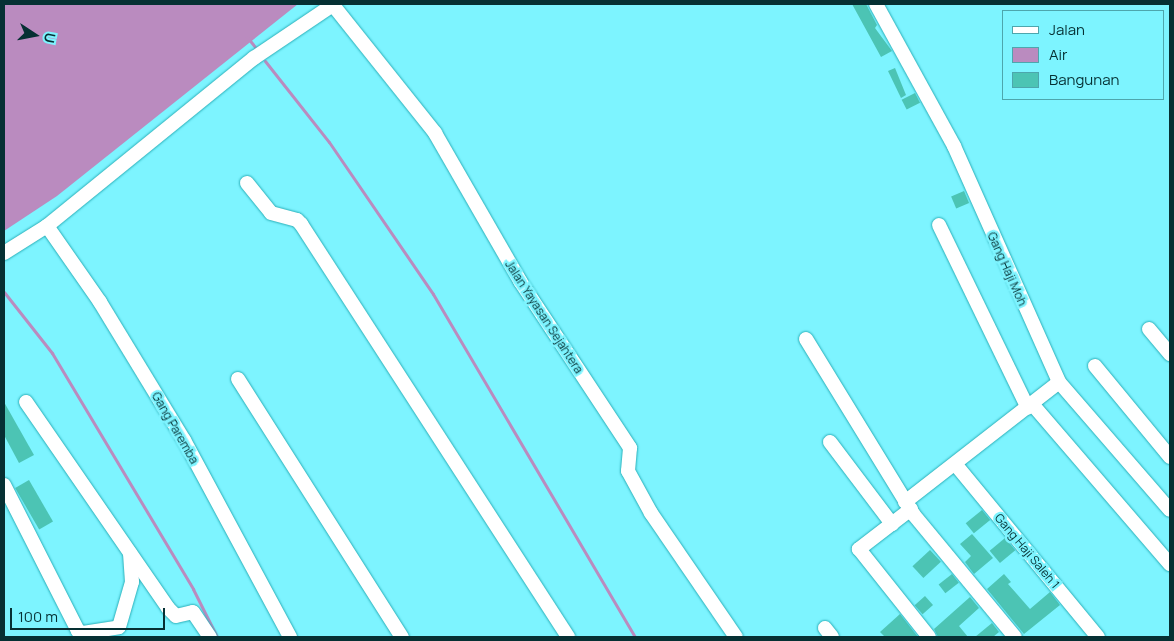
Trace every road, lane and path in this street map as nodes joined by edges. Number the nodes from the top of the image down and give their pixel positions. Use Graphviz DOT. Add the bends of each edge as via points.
graph roads {
  1 [pos="334,4"];
  2 [pos="876,4"];
  3 [pos="247,183"];
  4 [pos="939,225"];
  5 [pos="47,226"];
  6 [pos="4,252"];
  7 [pos="1150,329"];
  8 [pos="806,339"];
  9 [pos="1170,354"];
  10 [pos="1095,366"];
  11 [pos="238,379"];
  12 [pos="1059,382"];
  13 [pos="26,402"];
  14 [pos="1031,406"];
  15 [pos="830,442"];
  16 [pos="1170,457"];
  17 [pos="956,464"];
  18 [pos="4,485"];
  19 [pos="908,505"];
  20 [pos="1170,510"];
  21 [pos="892,524"];
  22 [pos="129,551"];
  23 [pos="1170,564"];
  24 [pos="210,637"];
  25 [pos="290,637"];
  26 [pos="402,637"];
  27 [pos="568,637"];
  28 [pos="736,637"];
  29 [pos="929,637"];
  30 [pos="1015,637"];
  31 [pos="1098,637"];
  1 -- 5 [label="street" via="254,58"];
  1 -- 28 [label="street, Jalan Yayasan Sejahtera" via="439,140 520,281 626,442 631,454 629,474 651,513"];
  2 -- 12 [label="street, Gang Haji Moh" via="954,146"];
  3 -- 27 [label="street" via="271,213 295,219 301,224"];
  4 -- 14 [label="street"];
  5 -- 6 [label="street"];
  5 -- 25 [label="street, Gang Paremba" via="100,302 184,440"];
  7 -- 9 [label="street"];
  8 -- 19 [label="street"];
  10 -- 16 [label="street"];
  11 -- 26 [label="street"];
  12 -- 14 [label="street"];
  12 -- 20 [label="street, Gang Haji Moh"];
  13 -- 22 [label="street"];
  14 -- 17 [label="street"];
  14 -- 23 [label="street"];
  15 -- 21 [label="street"];
  17 -- 19 [label="street"];
  17 -- 31 [label="street, Gang Haji Saleh 1"];
  18 -- 22 [label="street" via="78,631 119,627 132,582"];
  19 -- 21 [label="street"];
  19 -- 30 [label="street"];
  21 -- 29 [label="street" via="859,550"];
  22 -- 24 [label="street" via="172,613 180,616 193,612"];
}
